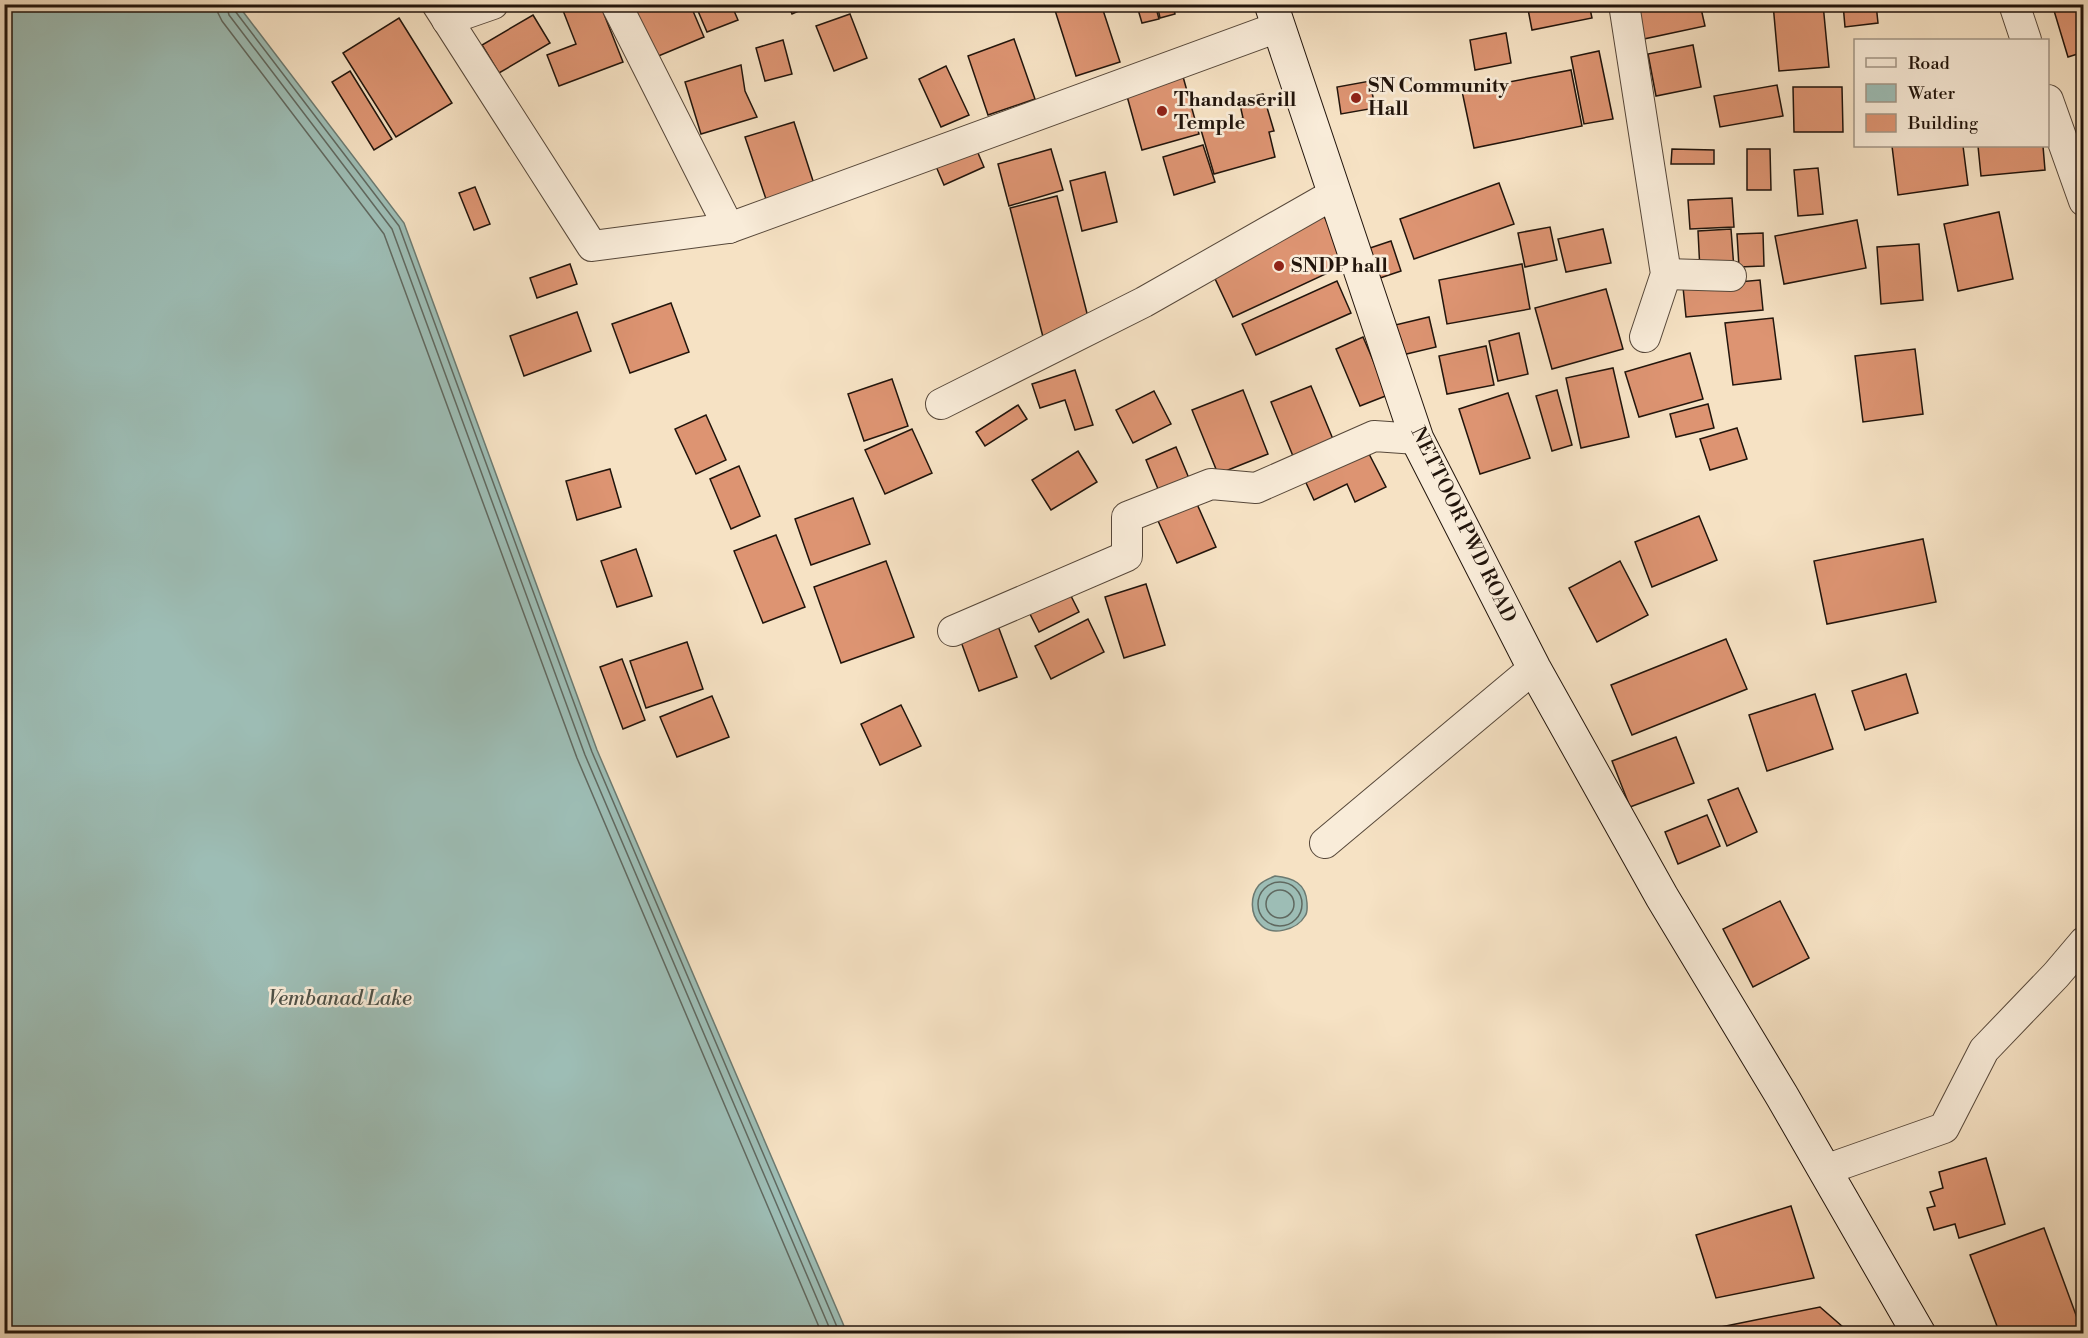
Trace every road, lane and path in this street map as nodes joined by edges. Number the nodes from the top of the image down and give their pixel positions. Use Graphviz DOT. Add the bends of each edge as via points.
graph roads {
  1 [pos="493,4"];
  2 [pos="616,4"];
  3 [pos="1624,4"];
  4 [pos="2014,4"];
  5 [pos="442,12"];
  6 [pos="1275,16"];
  7 [pos="2026,39"];
  8 [pos="2049,103"];
  9 [pos="1334,194"];
  10 [pos="2084,201"];
  11 [pos="729,228"];
  12 [pos="1666,274"];
  13 [pos="1731,276"];
  14 [pos="1645,337"];
  15 [pos="941,404"];
  16 [pos="1417,439"];
  17 [pos="953,631"];
  18 [pos="1534,668"];
  19 [pos="1325,843"];
  20 [pos="2084,942"];
  21 [pos="1825,1170"];
  22 [pos="1920,1334"];
  1 -- 5 [label="street"];
  2 -- 11 [label="street"];
  3 -- 12 [label="street"];
  4 -- 7 [label="street"];
  5 -- 11 [label="street" via="592,246"];
  6 -- 9 [label="street, NETTOOR PWD ROAD"];
  6 -- 11 [label="street"];
  8 -- 10 [label="street"];
  9 -- 15 [label="street" via="1144,302"];
  9 -- 16 [label="street, NETTOOR PWD ROAD"];
  12 -- 13 [label="street"];
  12 -- 14 [label="street"];
  16 -- 17 [label="street" via="1374,436 1256,488 1211,484 1127,517 1127,556"];
  16 -- 18 [label="street, NETTOOR PWD ROAD"];
  18 -- 19 [label="street"];
  18 -- 21 [label="street, NETTOOR PWD ROAD" via="1662,897"];
  20 -- 21 [label="street" via="1984,1050 1944,1128"];
  21 -- 22 [label="street, NETTOOR PWD ROAD"];
}
